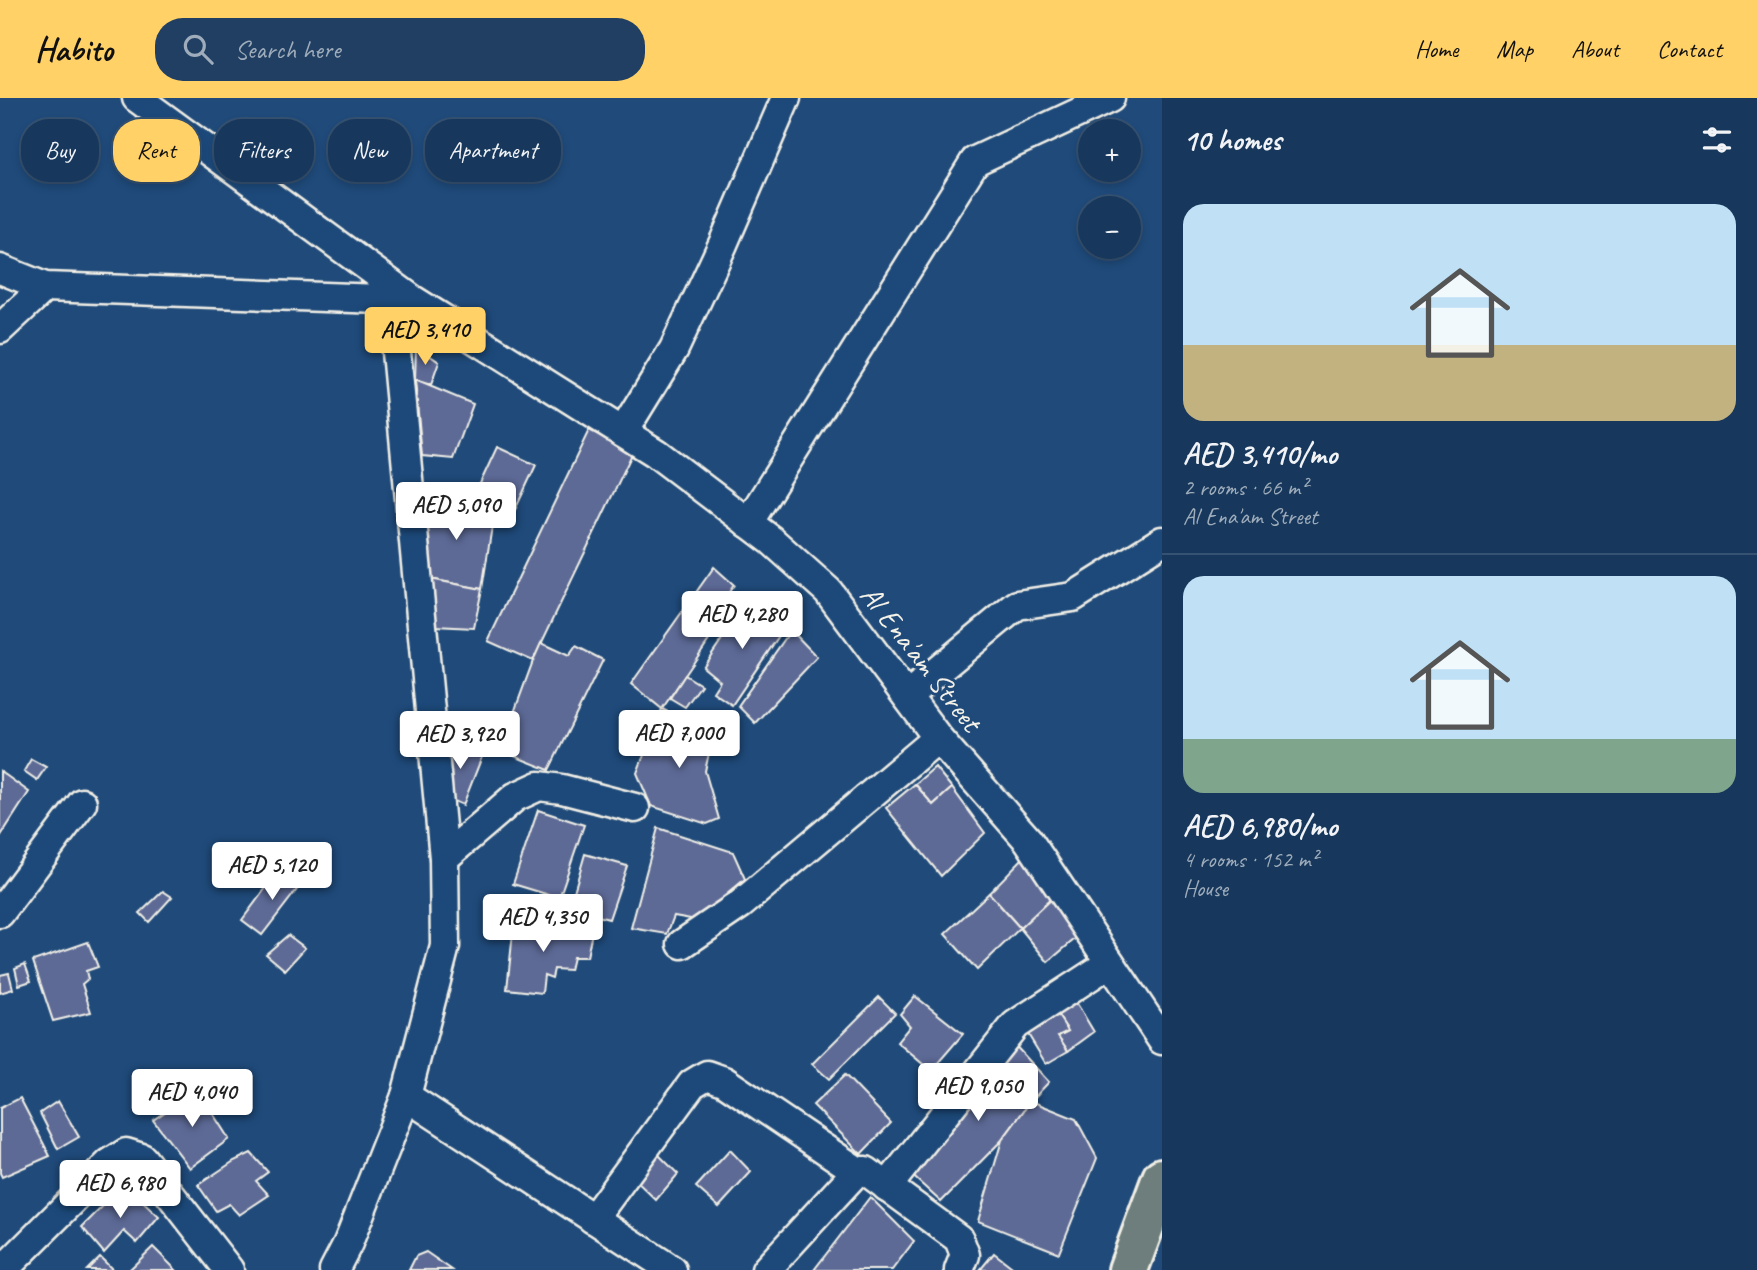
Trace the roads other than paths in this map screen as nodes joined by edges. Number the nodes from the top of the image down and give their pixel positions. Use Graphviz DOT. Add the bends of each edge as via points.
graph roads {
  1 [pos="137,98"];
  2 [pos="786,98"];
  3 [pos="1110,98"];
  4 [pos="0,269"];
  5 [pos="45,287"];
  6 [pos="402,300"];
  7 [pos="0,329"];
  8 [pos="623,432"];
  9 [pos="748,523"];
  10 [pos="1162,541"];
  11 [pos="907,696"];
  12 [pos="938,738"];
  13 [pos="82,803"];
  14 [pos="635,808"];
  15 [pos="444,858"];
  16 [pos="0,913"];
  17 [pos="682,944"];
  18 [pos="1110,963"];
  19 [pos="1162,1040"];
  20 [pos="405,1096"];
  21 [pos="857,1171"];
  22 [pos="1162,1178"];
  23 [pos="887,1187"];
  24 [pos="593,1219"];
  25 [pos="3,1270"];
  26 [pos="229,1270"];
  27 [pos="334,1270"];
  28 [pos="672,1270"];
  29 [pos="766,1270"];
  30 [pos="959,1270"];
  31 [pos="1128,1270"];
  1 -- 6 [label="street, Al Ena'am Street"];
  2 -- 8 [label="street" via="674,349"];
  3 -- 9 [label="street" via="975,161"];
  4 -- 5 [label="street"];
  5 -- 6 [label="street"];
  5 -- 7 [label="street"];
  6 -- 8 [label="street, Al Ena'am Street"];
  6 -- 15 [label="street"];
  8 -- 9 [label="street, Al Ena'am Street"];
  9 -- 11 [label="street, Al Ena'am Street" via="828,591"];
  10 -- 11 [label="street" via="1073,597 1017,605"];
  11 -- 12 [label="street, Al Ena'am Street"];
  12 -- 17 [label="street" via="741,904"];
  12 -- 18 [label="street, Al Ena'am Street" via="1028,841"];
  13 -- 16 [label="street"];
  14 -- 15 [label="street" via="539,786 515,797"];
  15 -- 20 [label="street" via="446,946"];
  18 -- 19 [label="street, Al Ena'am Street"];
  18 -- 23 [label="street" via="1015,1025"];
  20 -- 24 [label="street"];
  20 -- 27 [label="street"];
  21 -- 23 [label="street" via="866,1171"];
  21 -- 24 [label="street" via="707,1074 691,1083"];
  21 -- 29 [label="street"];
  22 -- 31 [label="main road"];
  23 -- 30 [label="street" via="958,1239 965,1255"];
  24 -- 28 [label="street"];
  25 -- 26 [label="street" via="110,1163 126,1153 142,1158"];
}
